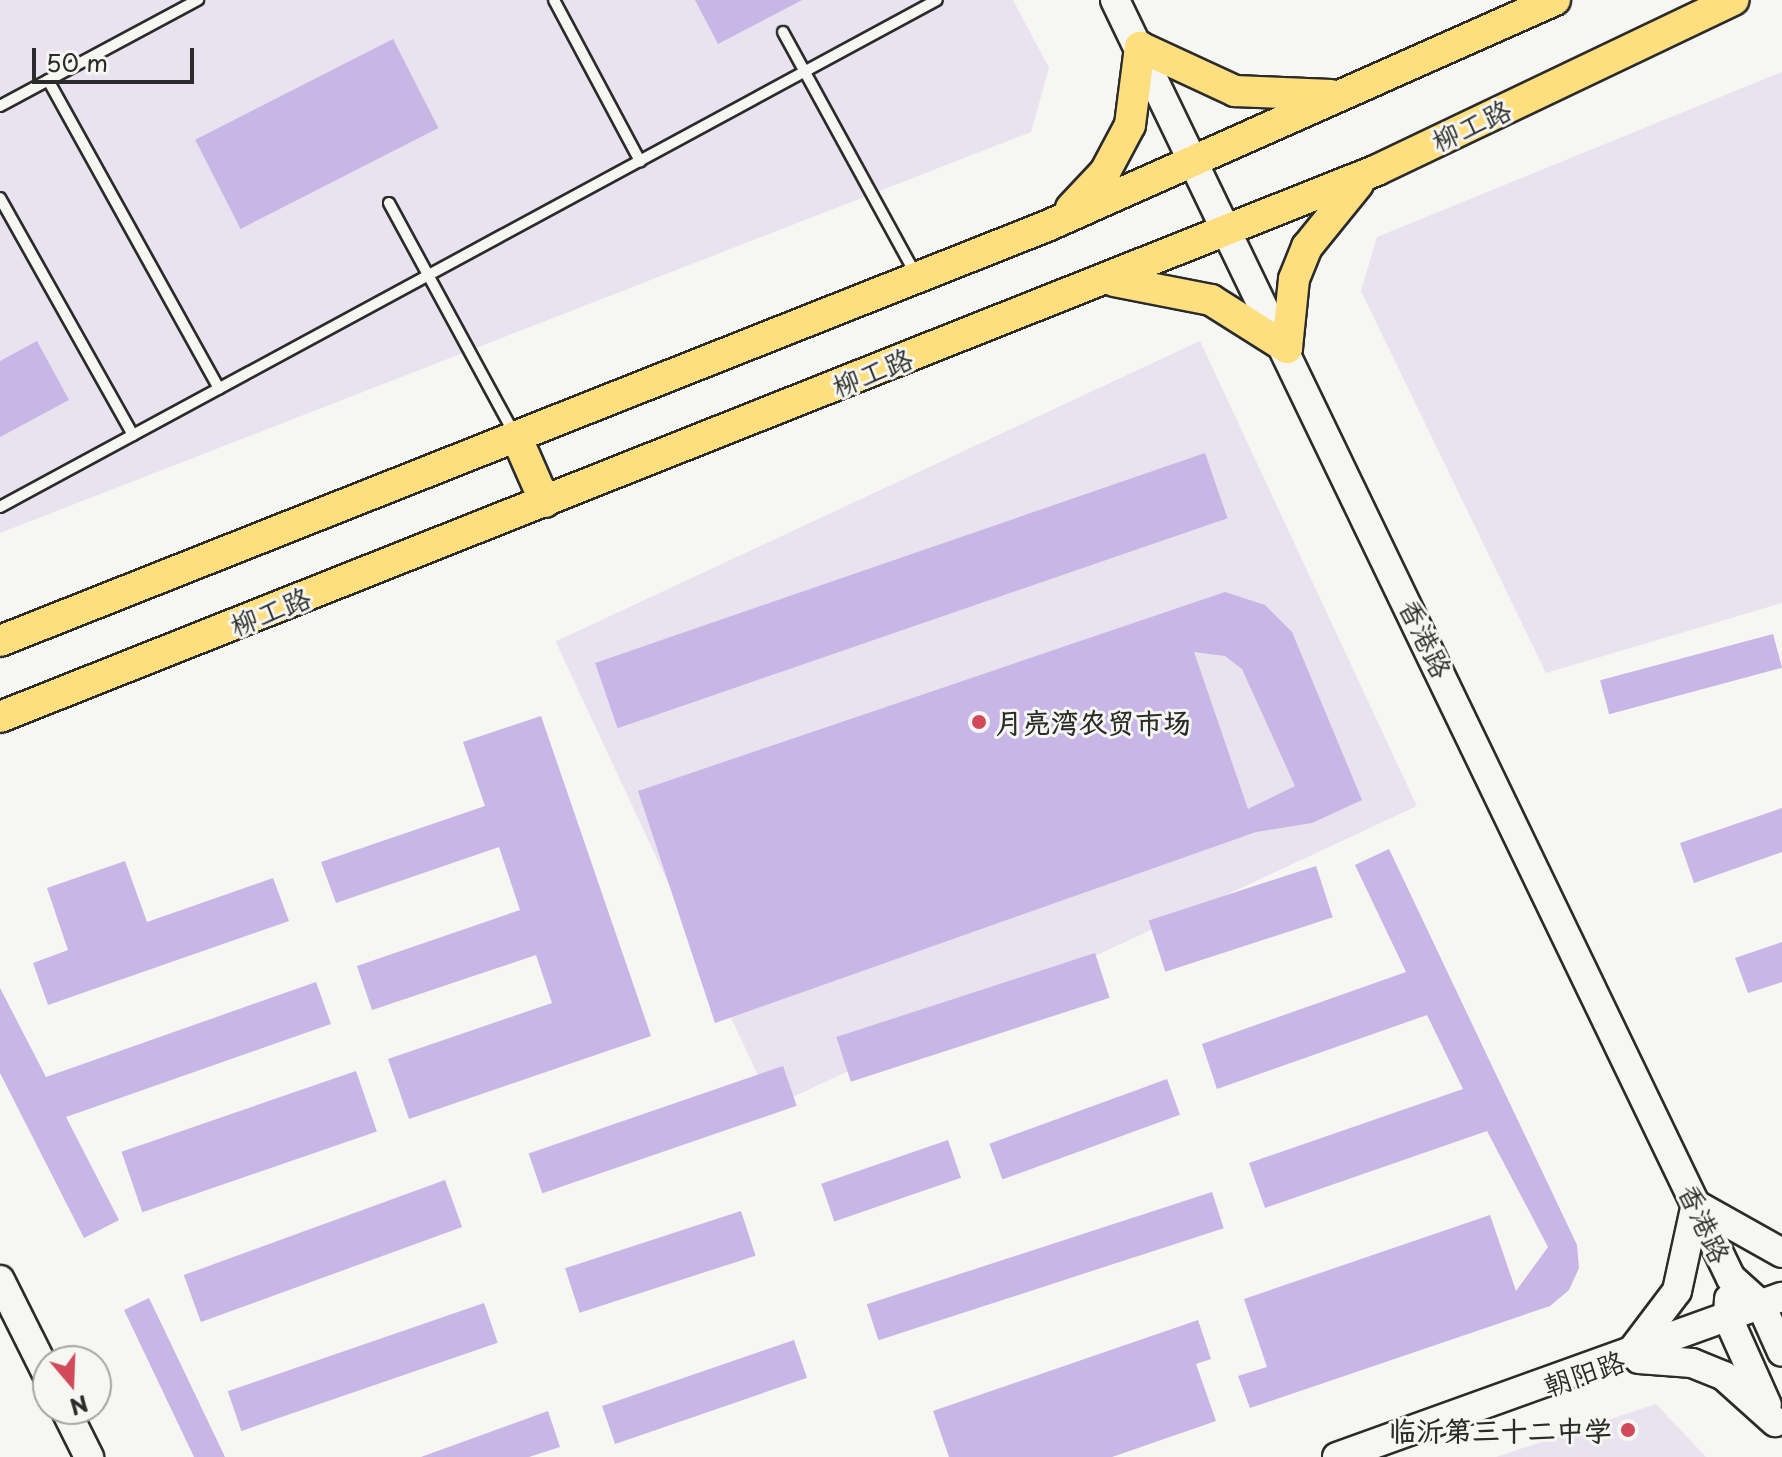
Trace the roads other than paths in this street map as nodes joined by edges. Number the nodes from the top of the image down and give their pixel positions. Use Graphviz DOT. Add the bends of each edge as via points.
graph roads {
  1 [pos="198,0"];
  2 [pos="554,0"];
  3 [pos="937,0"];
  4 [pos="1115,0"];
  5 [pos="1555,0"];
  6 [pos="1733,0"];
  7 [pos="783,32"];
  8 [pos="1140,47"];
  9 [pos="805,72"];
  10 [pos="48,80"];
  11 [pos="1367,88"];
  12 [pos="0,106"];
  13 [pos="640,161"];
  14 [pos="1196,161"];
  15 [pos="1377,170"];
  16 [pos="0,198"];
  17 [pos="389,203"];
  18 [pos="1047,226"];
  19 [pos="1229,230"];
  20 [pos="429,275"];
  21 [pos="917,277"];
  22 [pos="1102,281"];
  23 [pos="1287,348"];
  24 [pos="219,389"];
  25 [pos="133,435"];
  26 [pos="516,436"];
  27 [pos="545,502"];
  28 [pos="0,507"];
  29 [pos="0,641"];
  30 [pos="0,717"];
  31 [pos="1696,1203"];
  32 [pos="1782,1253"];
  33 [pos="1731,1278"];
  34 [pos="0,1280"];
  35 [pos="1772,1301"];
  36 [pos="1728,1318"];
  37 [pos="32,1345"];
  38 [pos="1782,1352"];
  39 [pos="1623,1360"];
  40 [pos="73,1425"];
  41 [pos="1778,1430"];
  42 [pos="89,1457"];
  43 [pos="1337,1457"];
  1 -- 10 [label="lane"];
  2 -- 13 [label="lane"];
  3 -- 9 [label="lane"];
  4 -- 8 [label="main road, 香港路"];
  5 -- 11 [label="main road"];
  6 -- 15 [label="main road, 柳工路"];
  7 -- 9 [label="lane"];
  8 -- 11 [label="main road" via="1210,84 1261,96"];
  8 -- 14 [label="main road, 香港路"];
  8 -- 18 [label="main road" via="1136,100 1119,150 1088,193"];
  9 -- 13 [label="lane"];
  9 -- 21 [label="lane"];
  10 -- 12 [label="lane"];
  10 -- 24 [label="lane"];
  11 -- 14 [label="main road"];
  13 -- 20 [label="lane"];
  14 -- 18 [label="main road"];
  14 -- 19 [label="main road, 香港路"];
  15 -- 19 [label="main road, 柳工路"];
  15 -- 23 [label="main road" via="1350,191 1307,247 1287,314"];
  16 -- 25 [label="lane"];
  17 -- 20 [label="lane"];
  18 -- 21 [label="main road"];
  19 -- 22 [label="main road, 柳工路"];
  19 -- 23 [label="main road, 香港路"];
  20 -- 24 [label="lane"];
  20 -- 26 [label="lane"];
  21 -- 26 [label="main road"];
  22 -- 23 [label="main road" via="1190,292"];
  22 -- 27 [label="main road, 柳工路"];
  23 -- 31 [label="main road, 香港路"];
  24 -- 25 [label="lane"];
  25 -- 28 [label="lane"];
  26 -- 27 [label="main road"];
  26 -- 29 [label="main road"];
  27 -- 30 [label="main road, 柳工路"];
  31 -- 32 [label="main road"];
  31 -- 33 [label="main road, 香港路"];
  31 -- 39 [label="main road" via="1677,1291"];
  33 -- 35 [label="main road, 香港路"];
  33 -- 36 [label="main road, 香港路"];
  34 -- 37 [label="main road"];
  35 -- 36 [label="main road, 朝阳路"];
  35 -- 38 [label="main road, 香港路"];
  36 -- 39 [label="main road, 朝阳路"];
  36 -- 41 [label="main road, 香港路"];
  39 -- 41 [label="main road" via="1692,1363 1752,1396"];
  39 -- 43 [label="main road, 朝阳路"];
  40 -- 42 [label="main road"];
}
